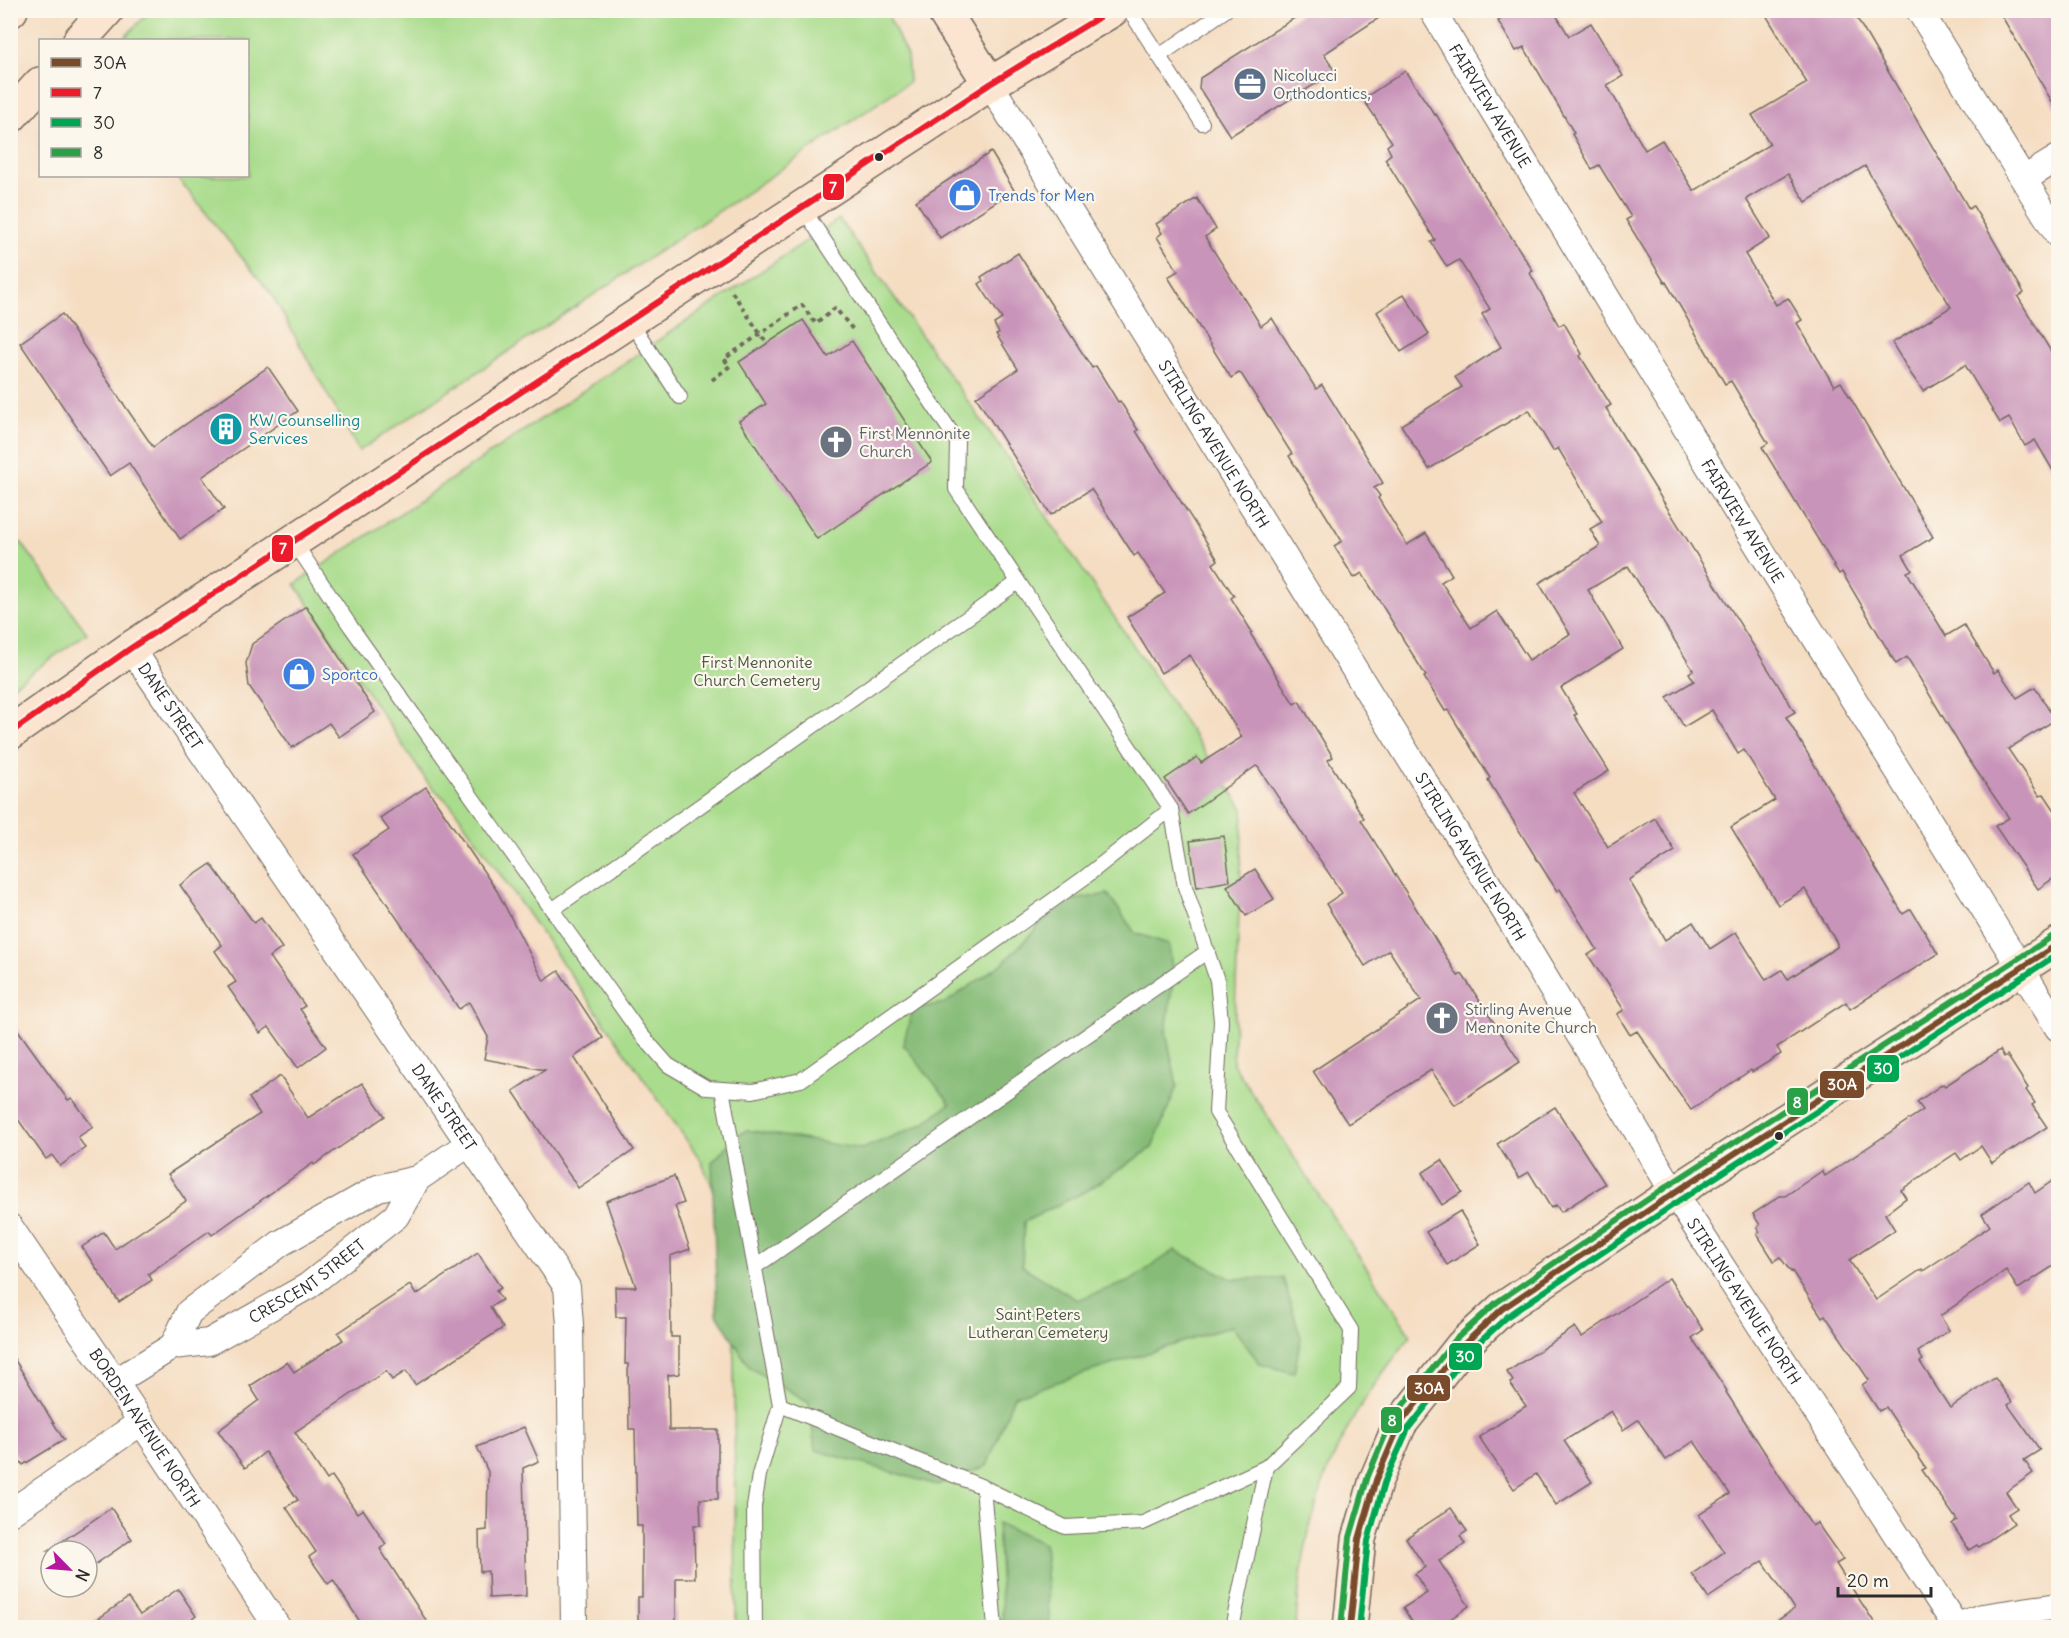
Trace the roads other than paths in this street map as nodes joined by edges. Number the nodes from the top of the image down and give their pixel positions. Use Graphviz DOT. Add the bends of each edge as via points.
graph roads {
  1 [pos="107,10"];
  2 [pos="942,10"];
  3 [pos="1112,10"];
  4 [pos="1129,10"];
  5 [pos="1226,10"];
  6 [pos="1432,10"];
  7 [pos="1919,10"];
  8 [pos="81,39"];
  9 [pos="1159,56"];
  10 [pos="990,84"];
  11 [pos="39,85"];
  12 [pos="10,117"];
  13 [pos="1202,123"];
  14 [pos="2058,158"];
  15 [pos="2025,179"];
  16 [pos="802,207"];
  17 [pos="2058,235"];
  18 [pos="630,320"];
  19 [pos="680,397"];
  20 [pos="294,542"];
  21 [pos="1018,582"];
  22 [pos="131,648"];
  23 [pos="10,733"];
  24 [pos="1171,809"];
  25 [pos="552,910"];
  26 [pos="2058,944"];
  27 [pos="1208,951"];
  28 [pos="2020,969"];
  29 [pos="2058,1028"];
  30 [pos="722,1089"];
  31 [pos="470,1143"];
  32 [pos="417,1179"];
  33 [pos="1674,1193"];
  34 [pos="10,1227"];
  35 [pos="755,1268"];
  36 [pos="173,1346"];
  37 [pos="115,1382"];
  38 [pos="780,1405"];
  39 [pos="141,1422"];
  40 [pos="1266,1467"];
  41 [pos="983,1487"];
  42 [pos="10,1513"];
  43 [pos="2058,1606"];
  44 [pos="1228,1627"];
  45 [pos="1957,1627"];
  46 [pos="278,1628"];
  47 [pos="574,1628"];
  48 [pos="755,1628"];
  49 [pos="994,1628"];
  50 [pos="1350,1628"];
  1 -- 8 [label="main road"];
  2 -- 10 [label="main road"];
  3 -- 10 [label="main road"];
  4 -- 9 [label="lane"];
  5 -- 9 [label="lane"];
  6 -- 28 [label="street, FAIRVIEW AVENUE"];
  7 -- 15 [label="street"];
  9 -- 13 [label="lane"];
  10 -- 16 [label="main road"];
  10 -- 33 [label="street, STIRLING AVENUE NORTH" via="1508,916"];
  11 -- 12 [label="main road"];
  14 -- 15 [label="street"];
  15 -- 17 [label="street"];
  16 -- 18 [label="main road"];
  16 -- 21 [label="lane" via="957,441 956,489"];
  18 -- 19 [label="lane"];
  18 -- 20 [label="main road"];
  20 -- 22 [label="main road"];
  20 -- 25 [label="lane"];
  21 -- 24 [label="lane"];
  21 -- 25 [label="lane"];
  22 -- 23 [label="main road"];
  22 -- 31 [label="street, DANE STREET"];
  24 -- 27 [label="lane" via="1185,888"];
  24 -- 30 [label="lane" via="1084,878 801,1080 753,1091"];
  25 -- 30 [label="lane" via="639,1032 668,1065 708,1088"];
  26 -- 28 [label="main road"];
  27 -- 35 [label="lane"];
  27 -- 40 [label="lane" via="1218,980 1221,1021 1216,1112 1351,1330 1348,1388"];
  28 -- 29 [label="street, FAIRVIEW AVENUE"];
  28 -- 33 [label="main road"];
  30 -- 35 [label="lane"];
  31 -- 32 [label="street, CRESCENT STREET"];
  31 -- 47 [label="street, DANE STREET" via="567,1287"];
  32 -- 36 [label="street, CRESCENT STREET" via="378,1188 281,1243 189,1312"];
  32 -- 36 [label="street, CRESCENT STREET" via="396,1216 308,1286 209,1342"];
  33 -- 45 [label="street, STIRLING AVENUE NORTH"];
  33 -- 50 [label="main road" via="1502,1310 1462,1346 1400,1424 1376,1480 1359,1539"];
  34 -- 37 [label="street, BORDEN AVENUE NORTH"];
  35 -- 38 [label="lane"];
  36 -- 37 [label="street, CRESCENT STREET"];
  37 -- 39 [label="street, BORDEN AVENUE NORTH"];
  38 -- 41 [label="lane"];
  38 -- 48 [label="lane" via="759,1475 754,1507"];
  39 -- 42 [label="street"];
  39 -- 46 [label="street, BORDEN AVENUE NORTH"];
  40 -- 41 [label="lane" via="1143,1523 1065,1527"];
  40 -- 44 [label="lane"];
  41 -- 49 [label="lane"];
  43 -- 45 [label="street" via="1982,1617"];
}
